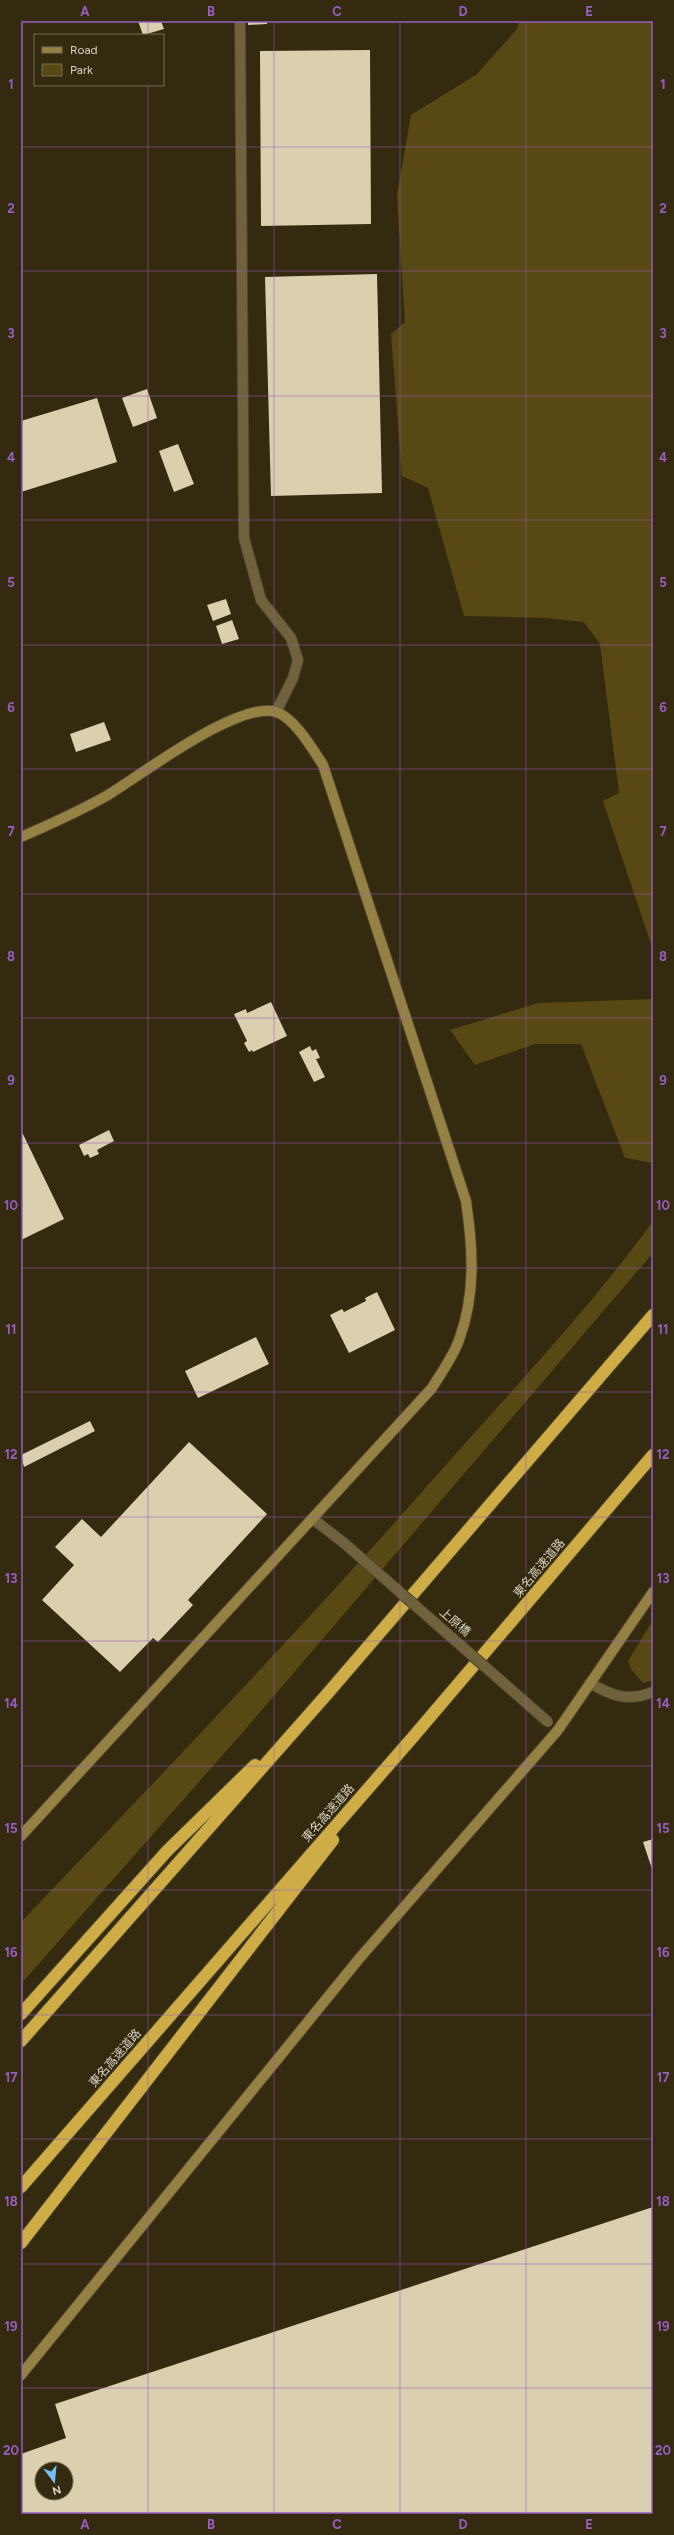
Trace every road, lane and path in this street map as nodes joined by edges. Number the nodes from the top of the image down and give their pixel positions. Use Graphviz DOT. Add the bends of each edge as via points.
graph roads {
  1 [pos="240,21"];
  2 [pos="276,712"];
  3 [pos="21,837"];
  4 [pos="653,1315"];
  5 [pos="653,1455"];
  6 [pos="313,1519"];
  7 [pos="653,1592"];
  8 [pos="590,1683"];
  9 [pos="653,1692"];
  10 [pos="328,1693"];
  11 [pos="558,1730"];
  12 [pos="413,1737"];
  13 [pos="21,1836"];
  14 [pos="21,2014"];
  15 [pos="21,2041"];
  16 [pos="21,2187"];
  17 [pos="21,2243"];
  18 [pos="21,2375"];
  1 -- 2 [label="street" via="244,538 261,600 291,638 298,660 293,678"];
  2 -- 3 [label="street" via="246,713 200,735 107,795"];
  2 -- 6 [label="street" via="301,731 323,765 466,1201 473,1246 472,1290 459,1341 432,1388"];
  4 -- 10 [label="highway"];
  5 -- 12 [label="highway, 東名高速道路"];
  6 -- 11 [label="street, 上原橋, bridge" via="344,1543"];
  6 -- 13 [label="street"];
  7 -- 8 [label="street"];
  8 -- 9 [label="street" via="611,1695 626,1699 640,1698"];
  8 -- 11 [label="street"];
  10 -- 14 [label="highway" via="167,1851"];
  10 -- 15 [label="highway"];
  11 -- 18 [label="street" via="358,1960"];
  12 -- 16 [label="highway, 東名高速道路"];
  12 -- 17 [label="highway"];
}
